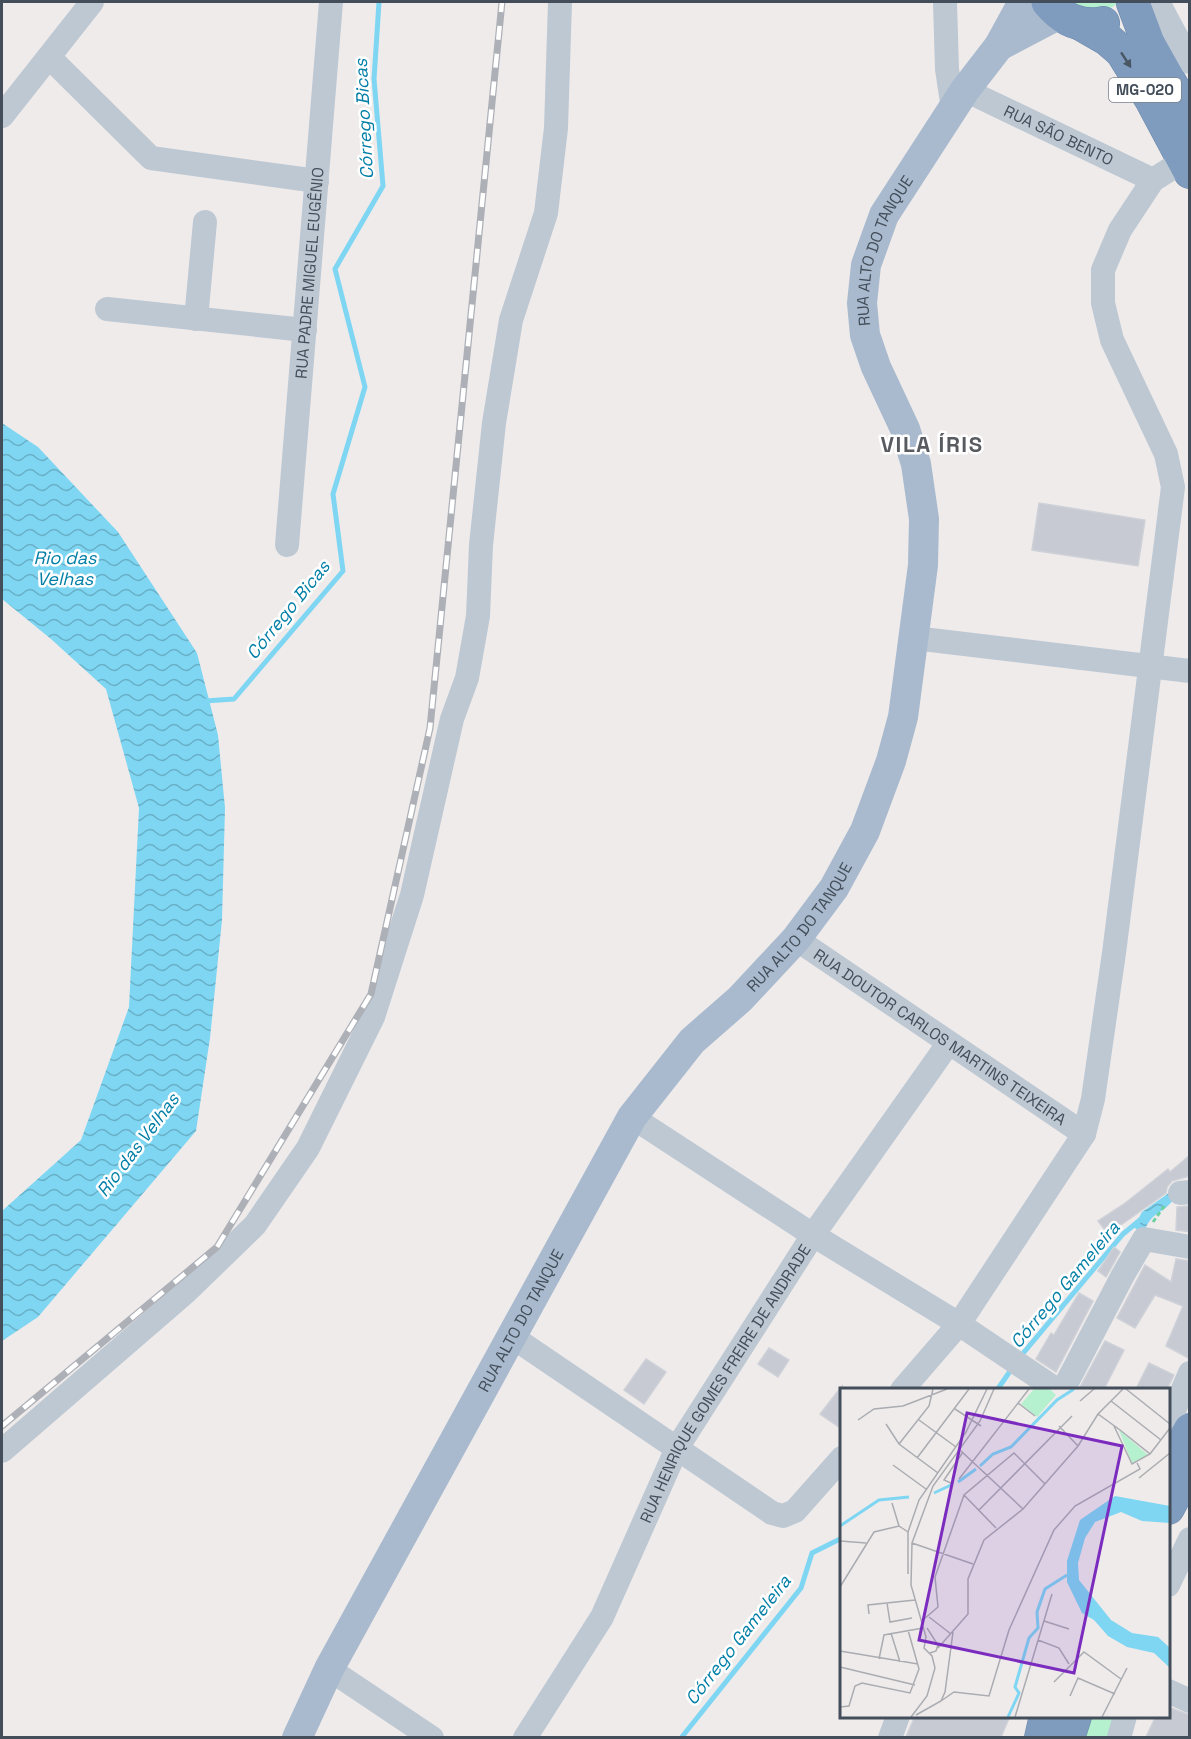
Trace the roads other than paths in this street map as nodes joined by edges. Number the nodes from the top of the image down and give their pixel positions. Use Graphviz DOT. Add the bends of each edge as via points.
graph roads {
  1 [pos="92,2"];
  2 [pos="331,2"];
  3 [pos="560,2"];
  4 [pos="945,2"];
  5 [pos="1023,2"];
  6 [pos="1140,2"];
  7 [pos="1062,14"];
  8 [pos="999,46"];
  9 [pos="49,57"];
  10 [pos="1190,62"];
  11 [pos="959,100"];
  12 [pos="1185,101"];
  13 [pos="2,116"];
  14 [pos="1186,167"];
  15 [pos="1153,180"];
  16 [pos="317,181"];
  17 [pos="206,222"];
  18 [pos="106,309"];
  19 [pos="196,319"];
  20 [pos="305,330"];
  21 [pos="287,545"];
  22 [pos="914,638"];
  23 [pos="1150,666"];
  24 [pos="1190,671"];
  25 [pos="796,939"];
  26 [pos="948,1044"];
  27 [pos="632,1117"];
  28 [pos="1084,1134"];
  29 [pos="813,1235"];
  30 [pos="1190,1247"];
  31 [pos="959,1324"];
  32 [pos="511,1336"];
  33 [pos="1190,1373"];
  34 [pos="903,1388"];
  35 [pos="1055,1388"];
  36 [pos="1064,1388"];
  37 [pos="677,1448"];
  38 [pos="1177,1448"];
  39 [pos="2,1451"];
  40 [pos="840,1460"];
  41 [pos="1170,1495"];
  42 [pos="1190,1539"];
  43 [pos="1170,1581"];
  44 [pos="329,1669"];
  45 [pos="1170,1692"];
  46 [pos="1190,1701"];
  47 [pos="897,1718"];
  48 [pos="1046,1718"];
  49 [pos="1074,1718"];
  50 [pos="1124,1718"];
  51 [pos="297,1737"];
  52 [pos="432,1737"];
  53 [pos="525,1737"];
  54 [pos="890,1737"];
  55 [pos="1041,1737"];
  56 [pos="1068,1737"];
  57 [pos="1119,1737"];
  1 -- 9 [label="street"];
  2 -- 16 [label="street, RUA PADRE MIGUEL EUGÊNIO"];
  3 -- 39 [label="street" via="556,128 546,213 509,331 494,423 478,616 469,668 452,719 412,895 373,1017 308,1149 255,1225 186,1292"];
  4 -- 11 [label="street" via="947,69"];
  5 -- 8 [label="main road, RUA ALTO DO TANQUE"];
  6 -- 7 [label="highway" via="1101,24"];
  6 -- 10 [label="street" via="1160,6"];
  6 -- 12 [label="highway, MG-020" via="1148,43"];
  7 -- 8 [label="main road, RUA ALTO DO TANQUE"];
  7 -- 14 [label="highway, MG-020, one-way" via="1122,52"];
  8 -- 11 [label="main road, RUA ALTO DO TANQUE"];
  9 -- 13 [label="street"];
  9 -- 16 [label="street" via="151,158"];
  11 -- 15 [label="street, RUA SÃO BENTO"];
  11 -- 22 [label="main road, RUA ALTO DO TANQUE" via="884,215 866,265 862,303 865,335 916,464 924,519"];
  14 -- 15 [label="street"];
  15 -- 23 [label="street" via="1120,230 1104,270 1103,303 1112,340 1166,454 1173,487"];
  16 -- 20 [label="street, RUA PADRE MIGUEL EUGÊNIO"];
  17 -- 19 [label="street"];
  18 -- 19 [label="street"];
  19 -- 20 [label="street"];
  20 -- 21 [label="street, RUA PADRE MIGUEL EUGÊNIO"];
  22 -- 23 [label="street"];
  22 -- 25 [label="main road, RUA ALTO DO TANQUE" via="903,717 865,831 834,888"];
  23 -- 24 [label="street"];
  23 -- 28 [label="street" via="1111,975 1093,1099"];
  25 -- 26 [label="street, RUA DOUTOR CARLOS MARTINS TEIXEIRA"];
  25 -- 27 [label="main road, RUA ALTO DO TANQUE" via="740,999 692,1041"];
  26 -- 28 [label="street, RUA DOUTOR CARLOS MARTINS TEIXEIRA"];
  26 -- 29 [label="street, RUA HENRIQUE GOMES FREIRE DE ANDRADE"];
  27 -- 29 [label="street"];
  27 -- 32 [label="main road, RUA ALTO DO TANQUE"];
  28 -- 31 [label="street"];
  29 -- 31 [label="street"];
  29 -- 37 [label="street, RUA HENRIQUE GOMES FREIRE DE ANDRADE"];
  30 -- 36 [label="street" via="1148,1232"];
  31 -- 34 [label="street"];
  31 -- 35 [label="street"];
  32 -- 37 [label="street"];
  32 -- 44 [label="main road, RUA ALTO DO TANQUE"];
  33 -- 38 [label="street"];
  37 -- 40 [label="street" via="772,1513 783,1516 795,1511"];
  37 -- 53 [label="street, RUA HENRIQUE GOMES FREIRE DE ANDRADE" via="602,1617"];
  38 -- 41 [label="highway"];
  42 -- 43 [label="street"];
  44 -- 51 [label="main road, RUA ALTO DO TANQUE"];
  44 -- 52 [label="street"];
  45 -- 46 [label="street"];
  47 -- 54 [label="street"];
  48 -- 55 [label="highway"];
  49 -- 56 [label="highway"];
  50 -- 57 [label="street"];
}
